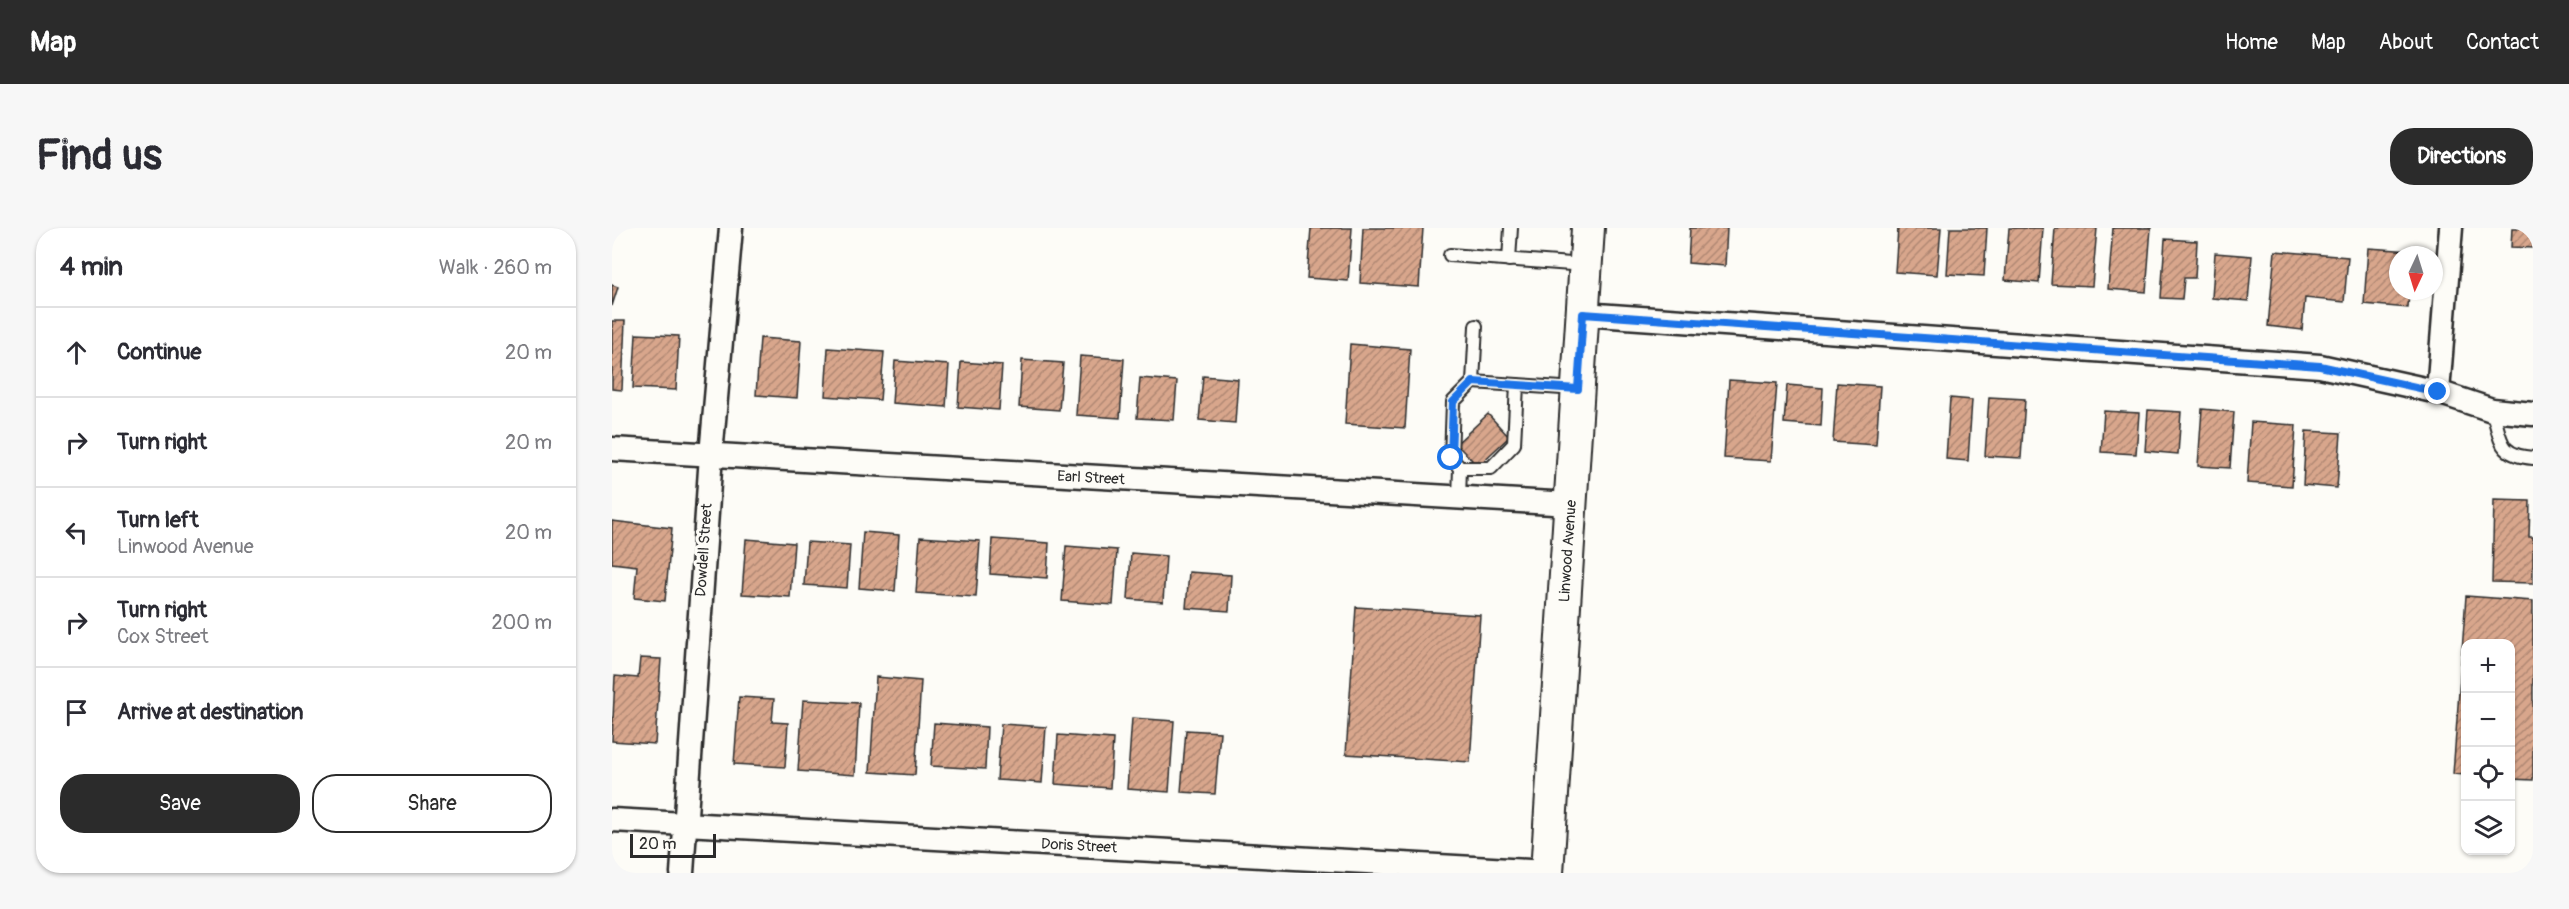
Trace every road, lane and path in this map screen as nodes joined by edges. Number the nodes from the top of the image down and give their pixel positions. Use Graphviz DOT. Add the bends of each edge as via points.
graph roads {
  1 [pos="731,228"];
  2 [pos="1511,228"];
  3 [pos="1588,228"];
  4 [pos="2451,228"];
  5 [pos="1450,255"];
  6 [pos="1509,260"];
  7 [pos="1586,265"];
  8 [pos="1583,314"];
  9 [pos="1476,326"];
  10 [pos="1473,382"];
  11 [pos="1517,385"];
  12 [pos="1578,389"];
  13 [pos="2438,392"];
  14 [pos="2492,410"];
  15 [pos="2533,414"];
  16 [pos="612,449"];
  17 [pos="711,454"];
  18 [pos="2533,458"];
  19 [pos="1461,468"];
  20 [pos="1459,498"];
  21 [pos="1571,504"];
  22 [pos="612,820"];
  23 [pos="684,824"];
  24 [pos="682,873"];
  25 [pos="1547,873"];
  1 -- 17 [label="street, Dowdell Street"];
  2 -- 6 [label="lane"];
  3 -- 7 [label="main road, Linwood Avenue"];
  4 -- 13 [label="street"];
  5 -- 6 [label="lane"];
  6 -- 7 [label="lane"];
  7 -- 8 [label="main road, Linwood Avenue"];
  8 -- 12 [label="main road, Linwood Avenue"];
  8 -- 13 [label="street" via="2320,366"];
  9 -- 10 [label="lane"];
  10 -- 11 [label="lane"];
  10 -- 19 [label="lane" via="1453,402 1451,458"];
  11 -- 12 [label="lane"];
  11 -- 19 [label="lane" via="1514,444 1491,468"];
  12 -- 21 [label="main road, Linwood Avenue"];
  13 -- 14 [label="street"];
  14 -- 15 [label="street"];
  14 -- 18 [label="lane" via="2505,450 2515,457"];
  16 -- 17 [label="street, Earl Street"];
  17 -- 20 [label="street, Earl Street"];
  17 -- 23 [label="street, Dowdell Street"];
  19 -- 20 [label="lane"];
  20 -- 21 [label="street, Earl Street"];
  21 -- 25 [label="main road, Linwood Avenue"];
  22 -- 23 [label="street, Doris Street"];
  23 -- 24 [label="street, Dowdell Street"];
  23 -- 25 [label="street, Doris Street"];
}
